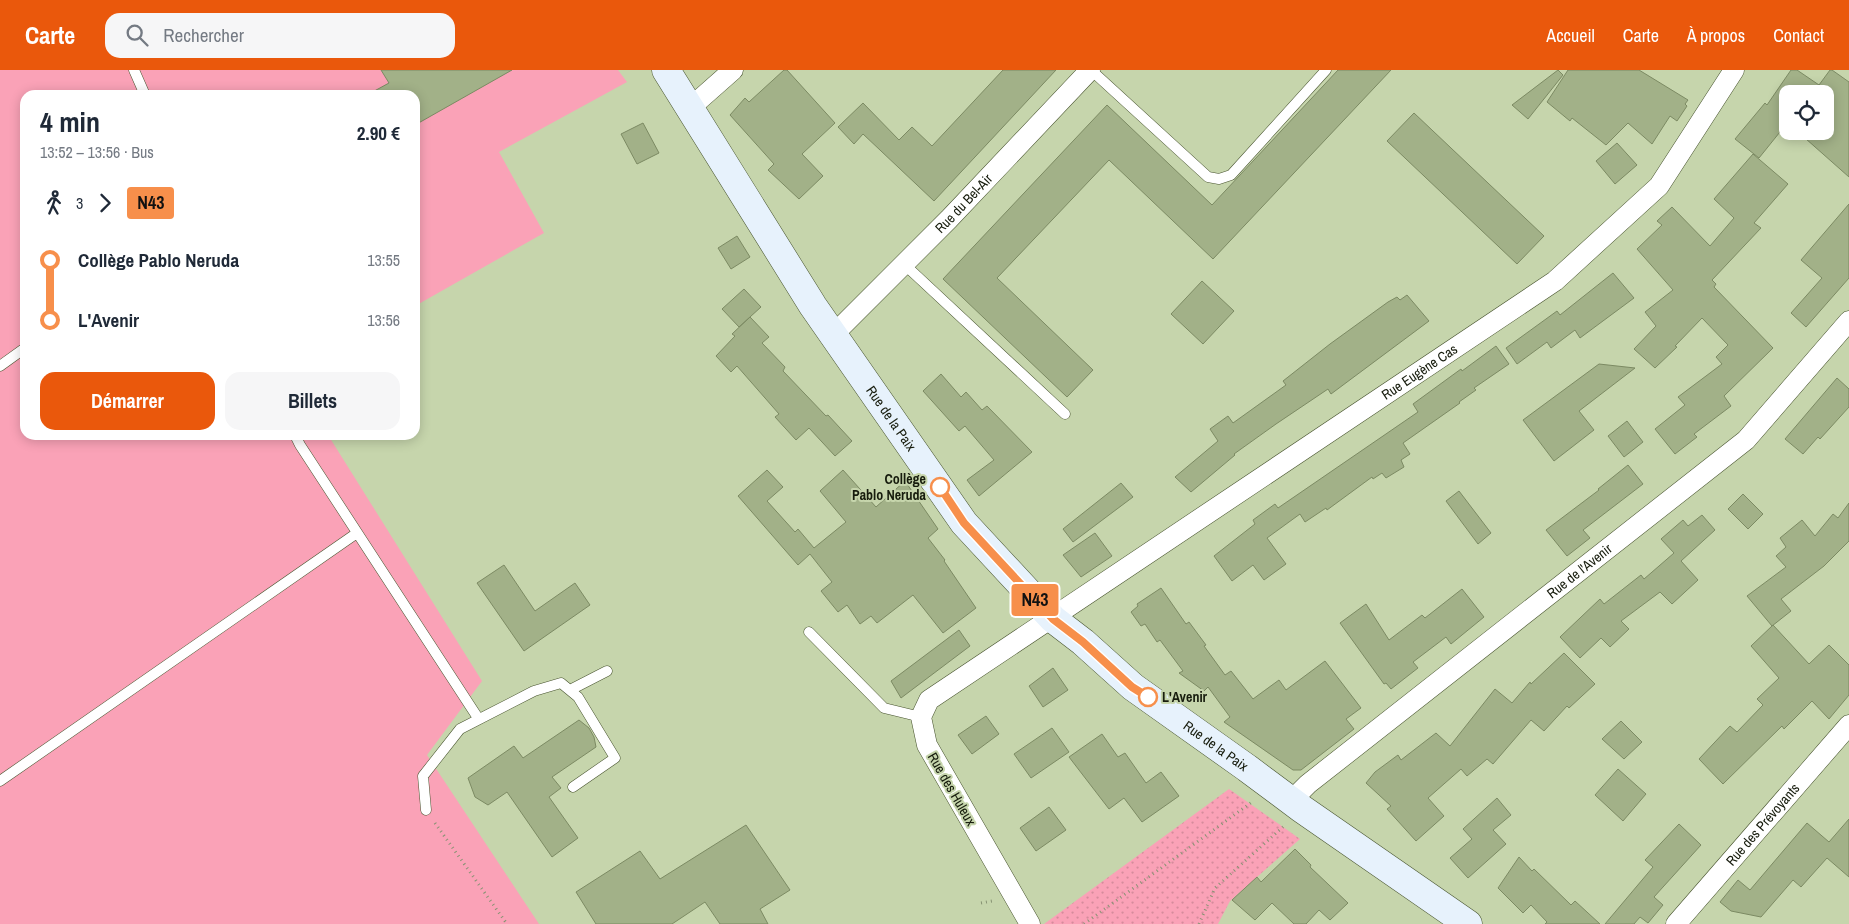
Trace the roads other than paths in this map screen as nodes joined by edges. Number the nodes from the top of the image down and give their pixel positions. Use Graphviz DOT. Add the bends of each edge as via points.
graph roads {
  1 [pos="134,70"];
  2 [pos="666,70"];
  3 [pos="733,70"];
  4 [pos="1090,70"];
  5 [pos="1326,70"];
  6 [pos="1734,70"];
  7 [pos="143,90"];
  8 [pos="690,108"];
  9 [pos="904,264"];
  10 [pos="1849,322"];
  11 [pos="834,334"];
  12 [pos="20,352"];
  13 [pos="0,366"];
  14 [pos="1066,414"];
  15 [pos="298,440"];
  16 [pos="357,533"];
  17 [pos="1053,619"];
  18 [pos="809,632"];
  19 [pos="607,671"];
  20 [pos="570,690"];
  21 [pos="921,717"];
  22 [pos="478,718"];
  23 [pos="1849,725"];
  24 [pos="0,781"];
  25 [pos="573,786"];
  26 [pos="1289,799"];
  27 [pos="426,810"];
  28 [pos="1030,924"];
  29 [pos="1468,924"];
  30 [pos="1676,924"];
  1 -- 7 [label="lane"];
  2 -- 8 [label="street, Rue de la Paix"];
  3 -- 8 [label="street"];
  4 -- 5 [label="lane" via="1208,177 1219,179 1232,175"];
  4 -- 9 [label="street, Rue du Bel-Air"];
  6 -- 17 [label="street, Rue Eugène Cas" via="1659,186 1555,280"];
  8 -- 11 [label="street, Rue de la Paix" via="813,306"];
  9 -- 11 [label="street, Rue du Bel-Air"];
  9 -- 14 [label="lane"];
  10 -- 26 [label="street, Rue de l'Avenir" via="1746,440"];
  11 -- 17 [label="street, Rue de la Paix" via="964,523"];
  12 -- 13 [label="lane"];
  15 -- 16 [label="lane"];
  16 -- 22 [label="lane"];
  16 -- 24 [label="lane"];
  17 -- 21 [label="street" via="929,700"];
  17 -- 26 [label="street, Rue de la Paix" via="1132,687"];
  18 -- 21 [label="lane" via="884,708"];
  19 -- 20 [label="lane"];
  20 -- 22 [label="lane" via="561,683 534,691"];
  20 -- 25 [label="lane" via="615,758"];
  21 -- 28 [label="street, Rue des Huleux" via="927,745"];
  22 -- 27 [label="lane" via="460,729 423,776"];
  23 -- 30 [label="street, Rue des Prévoyants"];
  26 -- 29 [label="street, Rue de la Paix"];
}
